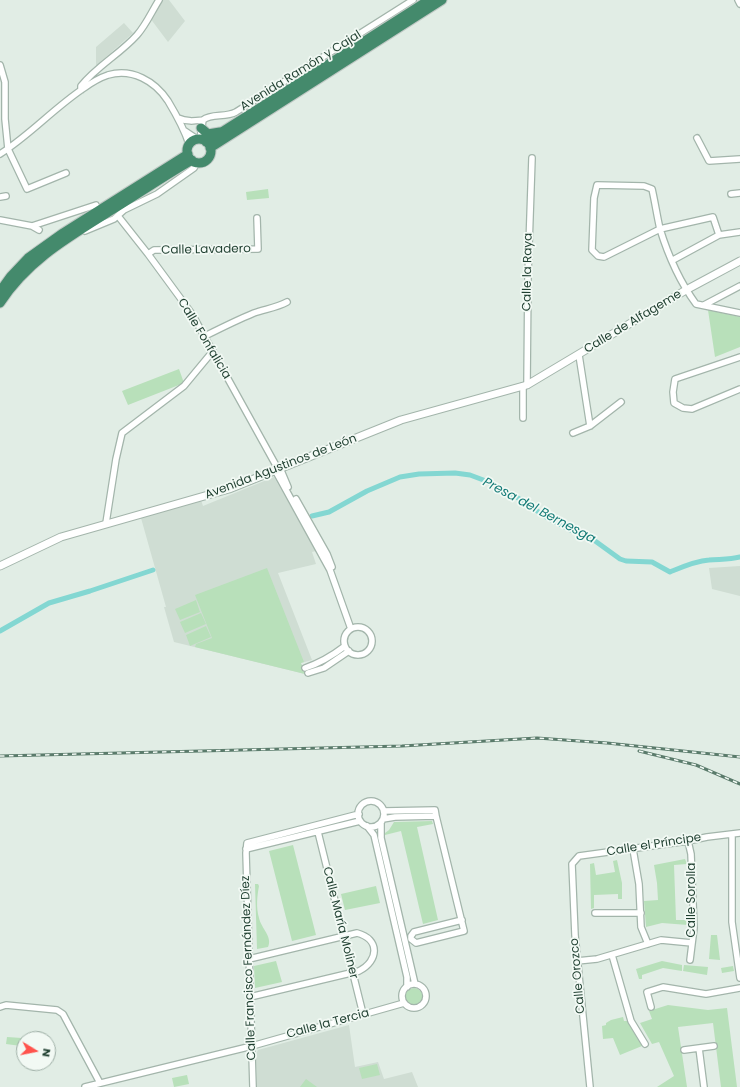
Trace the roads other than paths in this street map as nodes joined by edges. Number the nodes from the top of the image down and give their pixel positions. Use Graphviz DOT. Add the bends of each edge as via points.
graph roads {
  1 [pos="159,0"];
  2 [pos="413,0"];
  3 [pos="429,0"];
  4 [pos="442,0"];
  5 [pos="738,0"];
  6 [pos="740,4"];
  7 [pos="0,65"];
  8 [pos="81,90"];
  9 [pos="178,118"];
  10 [pos="202,124"];
  11 [pos="185,131"];
  12 [pos="223,132"];
  13 [pos="697,138"];
  14 [pos="8,149"];
  15 [pos="197,149"];
  16 [pos="0,154"];
  17 [pos="532,158"];
  18 [pos="740,159"];
  19 [pos="66,173"];
  20 [pos="740,193"];
  21 [pos="731,194"];
  22 [pos="6,196"];
  23 [pos="0,197"];
  24 [pos="96,205"];
  25 [pos="118,216"];
  26 [pos="257,218"];
  27 [pos="0,220"];
  28 [pos="32,226"];
  29 [pos="660,229"];
  30 [pos="39,230"];
  31 [pos="740,232"];
  32 [pos="719,235"];
  33 [pos="70,237"];
  34 [pos="148,254"];
  35 [pos="673,260"];
  36 [pos="740,261"];
  37 [pos="740,286"];
  38 [pos="686,290"];
  39 [pos="0,291"];
  40 [pos="287,302"];
  41 [pos="0,303"];
  42 [pos="704,305"];
  43 [pos="740,313"];
  44 [pos="205,336"];
  45 [pos="213,351"];
  46 [pos="579,355"];
  47 [pos="740,357"];
  48 [pos="525,386"];
  49 [pos="740,389"];
  50 [pos="621,402"];
  51 [pos="523,418"];
  52 [pos="590,426"];
  53 [pos="573,433"];
  54 [pos="278,469"];
  55 [pos="106,523"];
  56 [pos="1,563"];
  57 [pos="352,629"];
  58 [pos="345,646"];
  59 [pos="349,651"];
  60 [pos="384,811"];
  61 [pos="436,816"];
  62 [pos="359,818"];
  63 [pos="382,821"];
  64 [pos="367,826"];
  65 [pos="318,832"];
  66 [pos="740,833"];
  67 [pos="732,834"];
  68 [pos="688,841"];
  69 [pos="246,849"];
  70 [pos="633,849"];
  71 [pos="572,864"];
  72 [pos="641,912"];
  73 [pos="594,913"];
  74 [pos="462,920"];
  75 [pos="343,936"];
  76 [pos="692,943"];
  77 [pos="648,944"];
  78 [pos="612,955"];
  79 [pos="249,960"];
  80 [pos="690,960"];
  81 [pos="577,961"];
  82 [pos="352,972"];
  83 [pos="740,978"];
  84 [pos="415,984"];
  85 [pos="407,987"];
  86 [pos="740,988"];
  87 [pos="250,998"];
  88 [pos="404,1003"];
  89 [pos="0,1007"];
  90 [pos="651,1007"];
  91 [pos="363,1014"];
  92 [pos="645,1044"];
  93 [pos="252,1046"];
  94 [pos="714,1046"];
  95 [pos="699,1048"];
  96 [pos="684,1050"];
  97 [pos="100,1083"];
  98 [pos="85,1087"];
  99 [pos="253,1087"];
  100 [pos="590,1087"];
  101 [pos="704,1087"];
  1 -- 8 [label="street" via="137,36 85,81"];
  2 -- 10 [label="street, Avenida Ramón y Cajal" via="231,115 207,117"];
  3 -- 12 [label="highway"];
  4 -- 15 [label="highway"];
  5 -- 6 [label="street"];
  7 -- 14 [label="street" via="5,82"];
  8 -- 9 [label="street" via="107,76 136,76 149,81 160,91"];
  8 -- 14 [label="street"];
  9 -- 10 [label="street, Avenida Ramón y Cajal"];
  9 -- 11 [label="street"];
  10 -- 12 [label="highway" via="208,134"];
  10 -- 15 [label="street"];
  11 -- 15 [label="street"];
  11 -- 15 [label="street"];
  12 -- 15 [label="highway"];
  13 -- 18 [label="street" via="709,161"];
  14 -- 16 [label="street"];
  14 -- 19 [label="street" via="27,189"];
  15 -- 25 [label="street" via="194,168 164,190 124,210"];
  15 -- 33 [label="highway"];
  15 -- 39 [label="highway" via="63,233 28,258"];
  17 -- 48 [label="street, Calle la Raya"];
  20 -- 21 [label="street"];
  22 -- 23 [label="street"];
  24 -- 28 [label="street"];
  25 -- 33 [label="street"];
  25 -- 34 [label="street, Calle Fonfalicia"];
  26 -- 34 [label="street, Calle Lavadero" via="258,249 154,250"];
  27 -- 28 [label="street"];
  28 -- 30 [label="street"];
  29 -- 29 [label="street" via="604,257 598,256 592,250 597,185 644,186 652,189"];
  29 -- 32 [label="street" via="713,217"];
  29 -- 35 [label="street"];
  31 -- 32 [label="street"];
  32 -- 35 [label="street"];
  33 -- 41 [label="highway" via="28,268"];
  34 -- 44 [label="street, Calle Fonfalicia"];
  35 -- 38 [label="street"];
  36 -- 38 [label="street, Calle de Alfageme"];
  37 -- 42 [label="street"];
  38 -- 42 [label="street" via="696,304"];
  38 -- 46 [label="street, Calle de Alfageme"];
  40 -- 44 [label="street" via="234,321"];
  42 -- 43 [label="street"];
  44 -- 45 [label="street, Calle Fonfalicia"];
  45 -- 54 [label="street, Calle Fonfalicia"];
  45 -- 55 [label="street" via="184,386 122,433"];
  46 -- 48 [label="street, Calle de Alfageme"];
  46 -- 52 [label="street"];
  47 -- 49 [label="street" via="675,379 674,403 692,409"];
  48 -- 51 [label="street, Calle la Raya"];
  48 -- 54 [label="street, Avenida Agustinos de León" via="401,420"];
  50 -- 52 [label="street"];
  52 -- 53 [label="street"];
  54 -- 55 [label="street, Avenida Agustinos de León" via="219,492"];
  54 -- 57 [label="street, Calle Fonfalicia" via="330,570"];
  55 -- 56 [label="street, Avenida Agustinos de León" via="61,537"];
  57 -- 58 [label="street" via="346,634"];
  57 -- 59 [label="street" via="365,629 370,633 372,644 369,650 359,655"];
  58 -- 59 [label="street"];
  58 -- 59 [label="street" via="334,656 306,671 324,668"];
  60 -- 61 [label="street" via="435,810"];
  60 -- 62 [label="street" via="380,804 364,804"];
  60 -- 63 [label="street"];
  61 -- 63 [label="street" via="396,817"];
  61 -- 74 [label="street"];
  62 -- 64 [label="street"];
  62 -- 65 [label="street"];
  62 -- 69 [label="street" via="247,843"];
  63 -- 64 [label="street" via="374,827"];
  63 -- 84 [label="street" via="381,838"];
  64 -- 85 [label="street" via="374,834 407,977"];
  65 -- 69 [label="street"];
  65 -- 75 [label="street, Calle María Moliner"];
  66 -- 67 [label="street, Calle el Príncipe"];
  67 -- 68 [label="street, Calle el Príncipe"];
  67 -- 83 [label="street" via="732,922"];
  68 -- 70 [label="street, Calle el Príncipe"];
  68 -- 76 [label="street, Calle Sorolla" via="691,854 694,928"];
  69 -- 79 [label="street, Calle Francisco Fernández Díez"];
  70 -- 71 [label="street, Calle el Príncipe" via="580,856"];
  70 -- 72 [label="street"];
  71 -- 81 [label="street, Calle Orozco"];
  72 -- 73 [label="street"];
  72 -- 77 [label="street" via="641,927"];
  74 -- 74 [label="street" via="414,932 411,939 416,943 464,931"];
  75 -- 79 [label="street"];
  75 -- 82 [label="street, Calle María Moliner"];
  75 -- 82 [label="street" via="357,933 369,939 373,945 374,952 370,964 360,971"];
  76 -- 77 [label="street" via="661,940"];
  76 -- 80 [label="street, Calle Sorolla"];
  77 -- 78 [label="street"];
  78 -- 81 [label="street"];
  78 -- 92 [label="street" via="630,1021"];
  79 -- 87 [label="street, Calle Francisco Fernández Díez"];
  81 -- 100 [label="street, Calle Orozco"];
  82 -- 87 [label="street"];
  82 -- 91 [label="street, Calle María Moliner"];
  84 -- 85 [label="street"];
  84 -- 88 [label="street" via="422,986 426,992 425,1003 416,1009"];
  85 -- 88 [label="street" via="402,995"];
  86 -- 90 [label="street" via="706,994 663,987 647,992"];
  87 -- 93 [label="street, Calle Francisco Fernández Díez"];
  88 -- 91 [label="street, Calle la Tercia"];
  89 -- 97 [label="street" via="6,1005 57,1010 62,1014"];
  91 -- 93 [label="street, Calle la Tercia"];
  93 -- 97 [label="street, Calle la Tercia"];
  93 -- 99 [label="street, Calle Francisco Fernández Díez"];
  94 -- 95 [label="street"];
  95 -- 96 [label="street"];
  95 -- 101 [label="street"];
  97 -- 98 [label="street, Calle la Tercia"];
}
